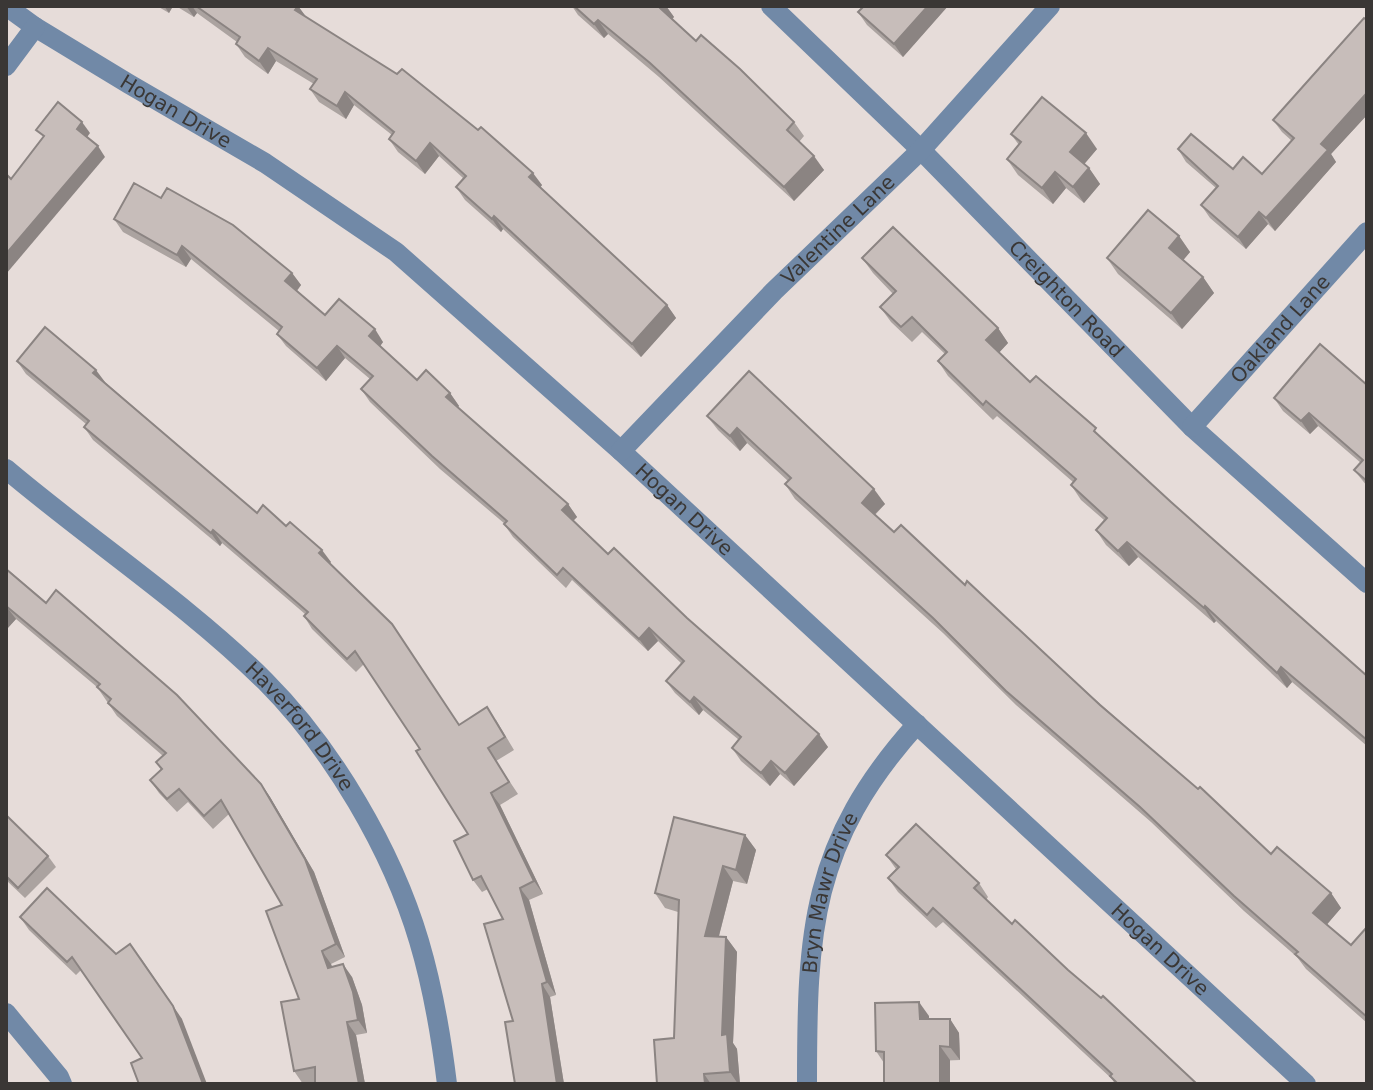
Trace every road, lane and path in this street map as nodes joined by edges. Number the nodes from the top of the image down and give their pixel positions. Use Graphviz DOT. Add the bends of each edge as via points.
graph roads {
  1 [pos="6,6"];
  2 [pos="771,6"];
  3 [pos="1050,6"];
  4 [pos="35,27"];
  5 [pos="6,66"];
  6 [pos="921,150"];
  7 [pos="1367,232"];
  8 [pos="1192,427"];
  9 [pos="621,451"];
  10 [pos="6,469"];
  11 [pos="1367,583"];
  12 [pos="917,724"];
  13 [pos="6,1013"];
  14 [pos="62,1084"];
  15 [pos="447,1084"];
  16 [pos="807,1084"];
  17 [pos="1306,1084"];
  1 -- 4 [label="street, Hogan Drive"];
  2 -- 6 [label="street, Creighton Road"];
  3 -- 6 [label="street, Valentine Lane"];
  4 -- 5 [label="street"];
  4 -- 9 [label="street, Hogan Drive" via="265,163 396,252"];
  6 -- 8 [label="street, Creighton Road"];
  6 -- 9 [label="street, Valentine Lane" via="774,291"];
  7 -- 8 [label="street, Oakland Lane"];
  8 -- 11 [label="street, Creighton Road"];
  9 -- 12 [label="street, Hogan Drive"];
  10 -- 15 [label="street, Haverford Drive" via="266,682 340,776 399,887 418,938"];
  12 -- 16 [label="street, Bryn Mawr Drive" via="876,774 832,854 819,897 809,974"];
  12 -- 17 [label="street, Hogan Drive"];
  13 -- 14 [label="street"];
}
